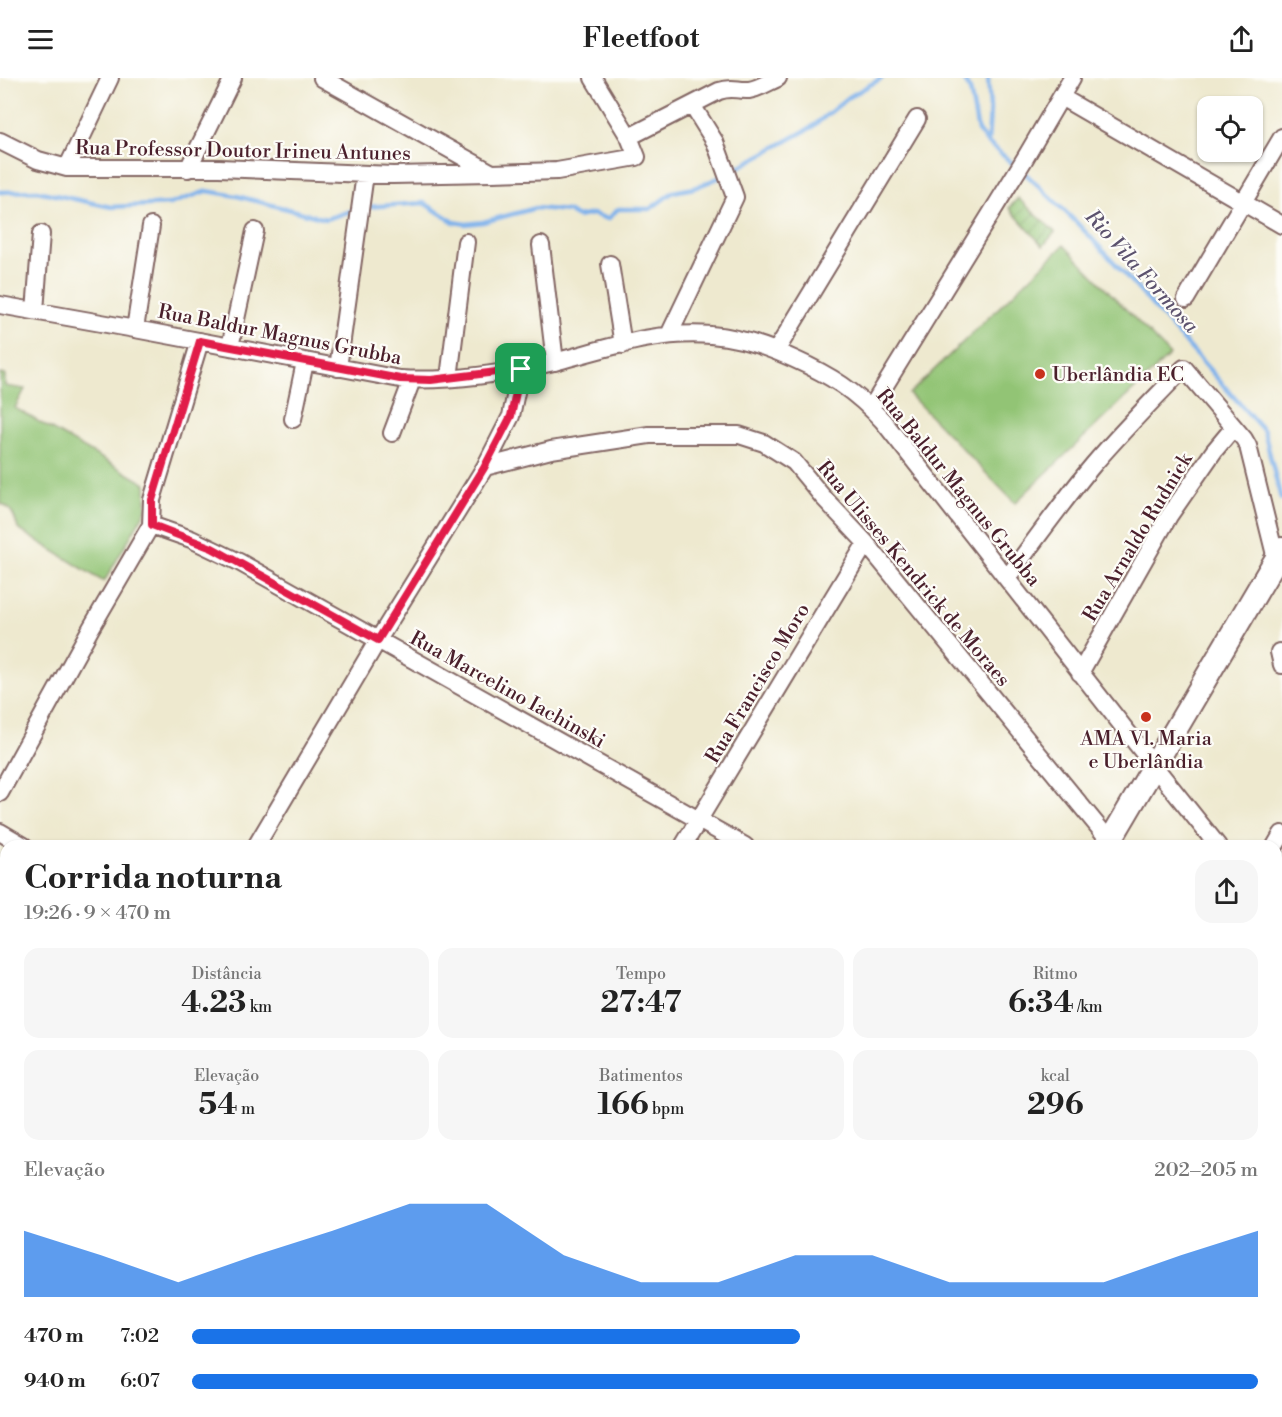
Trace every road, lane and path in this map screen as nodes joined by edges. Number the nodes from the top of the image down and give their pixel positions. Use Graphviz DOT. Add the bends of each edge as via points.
graph roads {
  1 [pos="110,78"];
  2 [pos="233,78"];
  3 [pos="322,78"];
  4 [pos="593,78"];
  5 [pos="777,78"];
  6 [pos="1072,78"];
  7 [pos="748,84"];
  8 [pos="1061,97"];
  9 [pos="692,105"];
  10 [pos="917,119"];
  11 [pos="629,137"];
  12 [pos="1282,137"];
  13 [pos="0,141"];
  14 [pos="66,168"];
  15 [pos="188,169"];
  16 [pos="492,173"];
  17 [pos="366,174"];
  18 [pos="1243,203"];
  19 [pos="1282,225"];
  20 [pos="151,226"];
  21 [pos="255,231"];
  22 [pos="41,234"];
  23 [pos="466,242"];
  24 [pos="541,245"];
  25 [pos="610,264"];
  26 [pos="1186,299"];
  27 [pos="0,305"];
  28 [pos="35,311"];
  29 [pos="135,329"];
  30 [pos="669,335"];
  31 [pos="200,341"];
  32 [pos="623,345"];
  33 [pos="230,347"];
  34 [pos="776,351"];
  35 [pos="305,362"];
  36 [pos="555,362"];
  37 [pos="338,368"];
  38 [pos="521,369"];
  39 [pos="449,378"];
  40 [pos="412,380"];
  41 [pos="871,408"];
  42 [pos="293,419"];
  43 [pos="1234,427"];
  44 [pos="392,434"];
  45 [pos="484,468"];
  46 [pos="152,525"];
  47 [pos="866,543"];
  48 [pos="1279,554"];
  49 [pos="1007,578"];
  50 [pos="378,640"];
  51 [pos="1080,673"];
  52 [pos="1154,766"];
  53 [pos="0,793"];
  54 [pos="699,820"];
  55 [pos="0,832"];
  56 [pos="14,840"];
  57 [pos="260,840"];
  58 [pos="687,840"];
  59 [pos="734,840"];
  60 [pos="1107,840"];
  61 [pos="1112,840"];
  62 [pos="1213,840"];
  1 -- 14 [label="street"];
  2 -- 15 [label="street"];
  3 -- 16 [label="street"];
  4 -- 11 [label="street"];
  5 -- 7 [label="street"];
  6 -- 8 [label="street"];
  7 -- 9 [label="street" via="726,88"];
  8 -- 18 [label="street"];
  8 -- 41 [label="street"];
  9 -- 11 [label="street"];
  9 -- 30 [label="street" via="715,142 729,182"];
  10 -- 34 [label="street"];
  11 -- 16 [label="street, Rua Professor Doutor Irineu Antunes" via="637,157 557,171"];
  12 -- 18 [label="street"];
  13 -- 14 [label="street, Rua Professor Doutor Irineu Antunes" via="38,160"];
  14 -- 15 [label="street, Rua Professor Doutor Irineu Antunes"];
  15 -- 17 [label="street, Rua Professor Doutor Irineu Antunes"];
  16 -- 17 [label="street, Rua Professor Doutor Irineu Antunes"];
  17 -- 37 [label="street"];
  18 -- 19 [label="street"];
  18 -- 26 [label="street"];
  20 -- 29 [label="street"];
  21 -- 33 [label="street"];
  22 -- 28 [label="street"];
  23 -- 39 [label="street"];
  24 -- 36 [label="street"];
  25 -- 32 [label="street"];
  27 -- 28 [label="street, Rua Baldur Magnus Grubba"];
  28 -- 29 [label="street, Rua Baldur Magnus Grubba"];
  29 -- 31 [label="street, Rua Baldur Magnus Grubba"];
  30 -- 32 [label="street, Rua Baldur Magnus Grubba"];
  30 -- 34 [label="street, Rua Baldur Magnus Grubba" via="718,335"];
  31 -- 33 [label="street, Rua Baldur Magnus Grubba"];
  31 -- 46 [label="street" via="152,500"];
  32 -- 36 [label="street, Rua Baldur Magnus Grubba"];
  33 -- 35 [label="street, Rua Baldur Magnus Grubba"];
  34 -- 41 [label="street, Rua Baldur Magnus Grubba" via="836,380"];
  35 -- 37 [label="street, Rua Baldur Magnus Grubba"];
  35 -- 42 [label="street"];
  36 -- 38 [label="street, Rua Baldur Magnus Grubba"];
  37 -- 40 [label="street, Rua Baldur Magnus Grubba"];
  38 -- 39 [label="street, Rua Baldur Magnus Grubba"];
  38 -- 45 [label="street" via="511,416"];
  39 -- 40 [label="street, Rua Baldur Magnus Grubba"];
  40 -- 44 [label="street"];
  41 -- 49 [label="street, Rua Baldur Magnus Grubba"];
  43 -- 48 [label="street" via="1248,446"];
  43 -- 49 [label="street" via="1184,368 1092,467"];
  43 -- 51 [label="street, Rua Arnaldo Rudnick" via="1169,516"];
  45 -- 47 [label="street, Rua Ulisses Kendrick de Moraes" via="551,450 649,435 739,435 764,443 794,462"];
  45 -- 50 [label="street"];
  46 -- 50 [label="street, Rua Marcelino Iachinski" via="212,548"];
  46 -- 53 [label="street"];
  47 -- 54 [label="street, Rua Francisco Moro"];
  47 -- 60 [label="street, Rua Ulisses Kendrick de Moraes"];
  48 -- 52 [label="street"];
  49 -- 51 [label="street, Rua Baldur Magnus Grubba"];
  50 -- 54 [label="street, Rua Marcelino Iachinski"];
  50 -- 57 [label="street"];
  51 -- 52 [label="street, Rua Baldur Magnus Grubba"];
  52 -- 61 [label="street"];
  52 -- 62 [label="street, Rua Baldur Magnus Grubba"];
  54 -- 58 [label="street, Rua Francisco Moro"];
  54 -- 59 [label="street, Rua Marcelino Iachinski"];
  55 -- 56 [label="street"];
}
